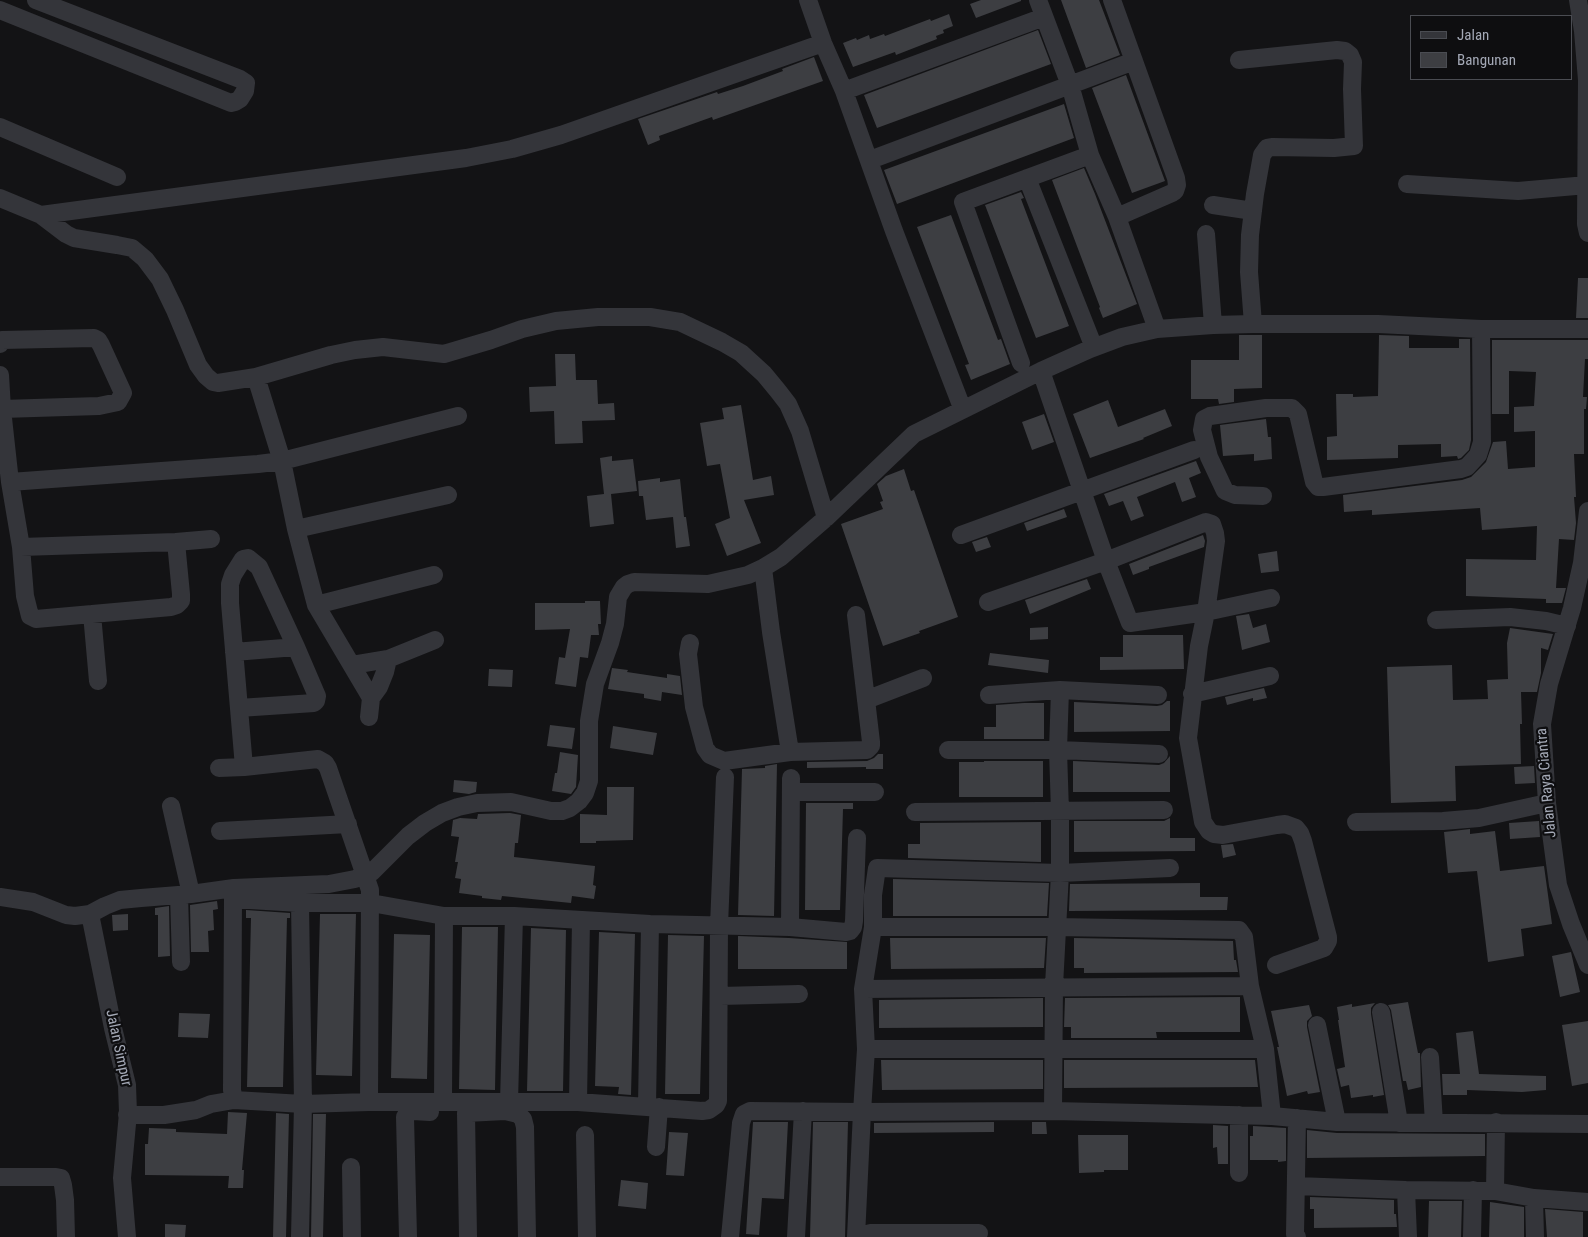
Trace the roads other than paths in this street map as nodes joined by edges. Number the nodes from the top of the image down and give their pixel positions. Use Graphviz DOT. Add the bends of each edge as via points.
graph roads {
  1 [pos="36,0"];
  2 [pos="808,0"];
  3 [pos="1038,0"];
  4 [pos="1112,0"];
  5 [pos="1581,1"];
  6 [pos="1,8"];
  7 [pos="1044,16"];
  8 [pos="823,43"];
  9 [pos="1239,60"];
  10 [pos="1134,61"];
  11 [pos="1070,85"];
  12 [pos="844,91"];
  13 [pos="0,127"];
  14 [pos="1090,155"];
  15 [pos="870,160"];
  16 [pos="117,177"];
  17 [pos="1027,178"];
  18 [pos="1407,184"];
  19 [pos="1587,185"];
  20 [pos="0,198"];
  21 [pos="1213,205"];
  22 [pos="1253,211"];
  23 [pos="42,215"];
  24 [pos="1117,216"];
  25 [pos="1588,233"];
  26 [pos="1206,234"];
  27 [pos="1253,324"];
  28 [pos="1213,325"];
  29 [pos="1157,329"];
  30 [pos="1481,329"];
  31 [pos="1588,329"];
  32 [pos="1091,340"];
  33 [pos="0,344"];
  34 [pos="1020,363"];
  35 [pos="1041,371"];
  36 [pos="0,376"];
  37 [pos="256,377"];
  38 [pos="961,405"];
  39 [pos="2,409"];
  40 [pos="458,416"];
  41 [pos="1194,450"];
  42 [pos="282,461"];
  43 [pos="10,482"];
  44 [pos="1082,490"];
  45 [pos="448,494"];
  46 [pos="1263,496"];
  47 [pos="1588,511"];
  48 [pos="826,518"];
  49 [pos="296,529"];
  50 [pos="961,534"];
  51 [pos="211,539"];
  52 [pos="176,542"];
  53 [pos="21,547"];
  54 [pos="1106,561"];
  55 [pos="1585,563"];
  56 [pos="763,568"];
  57 [pos="434,575"];
  58 [pos="1271,598"];
  59 [pos="988,602"];
  60 [pos="316,605"];
  61 [pos="1206,612"];
  62 [pos="92,614"];
  63 [pos="856,615"];
  64 [pos="1436,620"];
  65 [pos="1567,626"];
  66 [pos="435,640"];
  67 [pos="690,643"];
  68 [pos="296,647"];
  69 [pos="234,652"];
  70 [pos="388,659"];
  71 [pos="352,665"];
  72 [pos="1270,676"];
  73 [pos="923,678"];
  74 [pos="98,681"];
  75 [pos="1060,690"];
  76 [pos="1192,694"];
  77 [pos="989,695"];
  78 [pos="1158,695"];
  79 [pos="371,698"];
  80 [pos="866,700"];
  81 [pos="239,708"];
  82 [pos="368,717"];
  83 [pos="948,750"];
  84 [pos="1058,750"];
  85 [pos="790,752"];
  86 [pos="1159,754"];
  87 [pos="244,767"];
  88 [pos="219,768"];
  89 [pos="725,777"];
  90 [pos="875,792"];
  91 [pos="1548,804"];
  92 [pos="171,806"];
  93 [pos="1164,810"];
  94 [pos="915,812"];
  95 [pos="1060,812"];
  96 [pos="1356,822"];
  97 [pos="348,824"];
  98 [pos="220,831"];
  99 [pos="857,838"];
  100 [pos="1170,868"];
  101 [pos="1060,873"];
  102 [pos="366,875"];
  103 [pos="185,894"];
  104 [pos="0,897"];
  105 [pos="300,903"];
  106 [pos="371,903"];
  107 [pos="90,914"];
  108 [pos="444,916"];
  109 [pos="514,916"];
  110 [pos="581,920"];
  111 [pos="650,924"];
  112 [pos="719,926"];
  113 [pos="790,927"];
  114 [pos="1056,927"];
  115 [pos="873,928"];
  116 [pos="181,962"];
  117 [pos="1276,965"];
  118 [pos="1588,965"];
  119 [pos="1054,986"];
  120 [pos="1250,986"];
  121 [pos="863,988"];
  122 [pos="800,994"];
  123 [pos="720,996"];
  124 [pos="1381,1012"];
  125 [pos="1317,1025"];
  126 [pos="1054,1048"];
  127 [pos="1265,1048"];
  128 [pos="866,1049"];
  129 [pos="1430,1057"];
  130 [pos="234,1100"];
  131 [pos="368,1102"];
  132 [pos="443,1102"];
  133 [pos="509,1102"];
  134 [pos="578,1102"];
  135 [pos="303,1104"];
  136 [pos="653,1106"];
  137 [pos="802,1111"];
  138 [pos="1053,1111"];
  139 [pos="862,1112"];
  140 [pos="466,1113"];
  141 [pos="127,1115"];
  142 [pos="1239,1115"];
  143 [pos="1272,1116"];
  144 [pos="1297,1118"];
  145 [pos="1336,1122"];
  146 [pos="1496,1122"];
  147 [pos="1399,1123"];
  148 [pos="1434,1123"];
  149 [pos="1588,1124"];
  150 [pos="585,1135"];
  151 [pos="656,1147"];
  152 [pos="351,1167"];
  153 [pos="1239,1173"];
  154 [pos="0,1177"];
  155 [pos="1296,1186"];
  156 [pos="1406,1190"];
  157 [pos="1473,1190"];
  158 [pos="1495,1190"];
  159 [pos="1534,1198"];
  160 [pos="1588,1202"];
  161 [pos="864,1233"];
  162 [pos="979,1233"];
  163 [pos="66,1237"];
  164 [pos="127,1237"];
  165 [pos="300,1237"];
  166 [pos="352,1237"];
  167 [pos="408,1237"];
  168 [pos="468,1237"];
  169 [pos="527,1237"];
  170 [pos="587,1237"];
  171 [pos="730,1237"];
  172 [pos="796,1237"];
  173 [pos="1297,1237"];
  174 [pos="1408,1237"];
  175 [pos="1472,1237"];
  176 [pos="1535,1237"];
  1 -- 6 [label="street" via="240,79 246,83 244,91 240,99 231,103"];
  2 -- 8 [label="street"];
  3 -- 7 [label="street"];
  4 -- 10 [label="street"];
  5 -- 19 [label="street" via="1588,80"];
  7 -- 11 [label="street"];
  7 -- 12 [label="street"];
  8 -- 12 [label="street"];
  8 -- 23 [label="street" via="561,135 512,149 466,158"];
  9 -- 22 [label="street" via="1338,50 1350,55 1353,62 1354,146 1267,148 1262,155"];
  10 -- 11 [label="street"];
  10 -- 24 [label="street" via="1177,185 1172,193"];
  11 -- 14 [label="street"];
  11 -- 15 [label="street"];
  12 -- 15 [label="street"];
  13 -- 16 [label="street"];
  14 -- 17 [label="street"];
  14 -- 24 [label="street"];
  15 -- 38 [label="street"];
  17 -- 32 [label="street"];
  17 -- 34 [label="street" via="962,202"];
  18 -- 19 [label="street" via="1518,191"];
  19 -- 25 [label="street"];
  20 -- 23 [label="street"];
  21 -- 22 [label="street"];
  22 -- 27 [label="street" via="1249,272"];
  23 -- 37 [label="street" via="74,238 132,248 145,259 160,279 198,364 213,382"];
  24 -- 29 [label="street"];
  26 -- 28 [label="street"];
  27 -- 28 [label="street"];
  27 -- 30 [label="street" via="1378,324"];
  28 -- 29 [label="street"];
  29 -- 35 [label="street" via="1122,337"];
  30 -- 31 [label="street"];
  30 -- 46 [label="street" via="1482,442 1478,455 1467,467 1323,488 1314,482 1299,418 1292,408 1266,408 1204,419 1202,430 1209,457 1225,491 1235,495"];
  33 -- 39 [label="street" via="2,340 94,338 101,345 123,393 118,402 98,406"];
  35 -- 44 [label="street"];
  35 -- 48 [label="street" via="914,434"];
  36 -- 39 [label="street"];
  37 -- 42 [label="street"];
  37 -- 48 [label="street" via="355,350 383,347 444,354 556,321 650,317 680,322 741,353 764,374 788,404 800,431"];
  39 -- 43 [label="street"];
  40 -- 42 [label="street"];
  41 -- 44 [label="street"];
  42 -- 43 [label="street"];
  42 -- 49 [label="street"];
  43 -- 53 [label="street"];
  44 -- 50 [label="street"];
  44 -- 54 [label="street"];
  45 -- 49 [label="street"];
  47 -- 55 [label="street, Jalan Raya Ciantra"];
  48 -- 56 [label="street" via="781,557"];
  49 -- 60 [label="street"];
  51 -- 52 [label="street"];
  52 -- 53 [label="street"];
  52 -- 62 [label="street" via="181,594 177,605"];
  53 -- 62 [label="street" via="30,616 36,619"];
  54 -- 59 [label="street"];
  54 -- 61 [label="street" via="1130,623"];
  54 -- 61 [label="street" via="1210,522 1216,541"];
  55 -- 65 [label="street, Jalan Raya Ciantra"];
  56 -- 85 [label="street"];
  56 -- 102 [label="street" via="748,575 708,584 634,582 624,587 618,597 610,643 595,684 589,721 589,781 585,793 570,808 562,811 511,802 458,807 442,813 408,836"];
  57 -- 60 [label="street"];
  58 -- 61 [label="street"];
  60 -- 71 [label="street"];
  61 -- 76 [label="street"];
  62 -- 74 [label="street"];
  63 -- 80 [label="street"];
  64 -- 65 [label="street" via="1510,618"];
  65 -- 91 [label="street, Jalan Raya Ciantra" via="1549,684 1542,724"];
  66 -- 70 [label="street"];
  67 -- 85 [label="street" via="688,654 694,706 705,748 710,755 724,760"];
  68 -- 69 [label="street"];
  68 -- 69 [label="street" via="259,568 248,558 238,565 230,584"];
  68 -- 81 [label="street" via="317,696 316,701"];
  69 -- 81 [label="street"];
  70 -- 71 [label="street"];
  70 -- 79 [label="street" via="379,687"];
  71 -- 79 [label="street"];
  72 -- 76 [label="street"];
  73 -- 80 [label="street"];
  75 -- 77 [label="street"];
  75 -- 78 [label="street"];
  75 -- 84 [label="street"];
  76 -- 117 [label="street" via="1188,738 1204,826 1214,834 1223,835 1285,824 1296,828 1303,841 1328,941 1320,950"];
  79 -- 82 [label="street"];
  80 -- 85 [label="street" via="869,749"];
  81 -- 87 [label="street"];
  83 -- 84 [label="street"];
  84 -- 86 [label="street"];
  84 -- 95 [label="street"];
  87 -- 88 [label="street"];
  87 -- 97 [label="street" via="322,760 328,768"];
  89 -- 112 [label="street"];
  90 -- 113 [label="street" via="791,785"];
  91 -- 96 [label="street" via="1479,818"];
  91 -- 118 [label="street, Jalan Raya Ciantra" via="1558,885"];
  92 -- 103 [label="street"];
  93 -- 95 [label="street"];
  94 -- 95 [label="street"];
  95 -- 101 [label="street"];
  97 -- 98 [label="street"];
  97 -- 102 [label="street"];
  99 -- 113 [label="street" via="853,927 850,931"];
  100 -- 101 [label="street"];
  101 -- 114 [label="street"];
  101 -- 115 [label="street" via="877,868"];
  102 -- 103 [label="street" via="329,884 234,888"];
  102 -- 106 [label="street"];
  103 -- 107 [label="street" via="120,900"];
  103 -- 116 [label="street"];
  104 -- 107 [label="street" via="33,902 66,915"];
  105 -- 106 [label="street"];
  105 -- 130 [label="street" via="233,899"];
  105 -- 135 [label="street"];
  106 -- 108 [label="street"];
  106 -- 131 [label="street"];
  107 -- 141 [label="street, Jalan Simpur" via="127,1085"];
  108 -- 109 [label="street"];
  108 -- 132 [label="street"];
  109 -- 110 [label="street"];
  109 -- 133 [label="street"];
  110 -- 111 [label="street"];
  110 -- 134 [label="street"];
  111 -- 112 [label="street"];
  111 -- 136 [label="street"];
  112 -- 113 [label="street"];
  112 -- 123 [label="street"];
  114 -- 115 [label="street"];
  114 -- 119 [label="street"];
  114 -- 120 [label="street" via="1239,930 1244,937"];
  115 -- 121 [label="street"];
  119 -- 120 [label="street"];
  119 -- 121 [label="street"];
  119 -- 126 [label="street"];
  120 -- 127 [label="street"];
  121 -- 128 [label="street"];
  122 -- 123 [label="street"];
  123 -- 136 [label="street" via="716,1105 702,1111"];
  124 -- 147 [label="street"];
  125 -- 145 [label="street"];
  126 -- 127 [label="street"];
  126 -- 128 [label="street"];
  126 -- 138 [label="street"];
  127 -- 143 [label="street"];
  128 -- 139 [label="street"];
  129 -- 148 [label="street"];
  130 -- 135 [label="street"];
  130 -- 141 [label="street" via="164,1115"];
  131 -- 132 [label="street"];
  131 -- 135 [label="street"];
  132 -- 133 [label="street"];
  133 -- 134 [label="street"];
  134 -- 136 [label="street"];
  135 -- 165 [label="street"];
  136 -- 151 [label="street"];
  137 -- 139 [label="street"];
  137 -- 171 [label="street" via="750,1111 744,1114"];
  137 -- 172 [label="street"];
  138 -- 139 [label="street"];
  138 -- 142 [label="street"];
  139 -- 161 [label="street"];
  140 -- 167 [label="street" via="413,1112 405,1117"];
  140 -- 168 [label="street"];
  140 -- 169 [label="street" via="506,1111 515,1112 523,1119"];
  141 -- 164 [label="street, Jalan Simpur" via="122,1178"];
  142 -- 143 [label="street"];
  142 -- 153 [label="street"];
  143 -- 144 [label="street"];
  144 -- 145 [label="street"];
  144 -- 155 [label="street"];
  145 -- 147 [label="street"];
  146 -- 148 [label="street"];
  146 -- 149 [label="street"];
  146 -- 158 [label="street"];
  147 -- 148 [label="street"];
  150 -- 170 [label="street"];
  152 -- 166 [label="street"];
  154 -- 163 [label="street" via="61,1178"];
  155 -- 156 [label="street"];
  155 -- 173 [label="street"];
  156 -- 157 [label="street"];
  156 -- 174 [label="street"];
  157 -- 158 [label="street"];
  157 -- 175 [label="street"];
  158 -- 159 [label="street"];
  159 -- 160 [label="street"];
  159 -- 176 [label="street"];
  161 -- 162 [label="street"];
}
